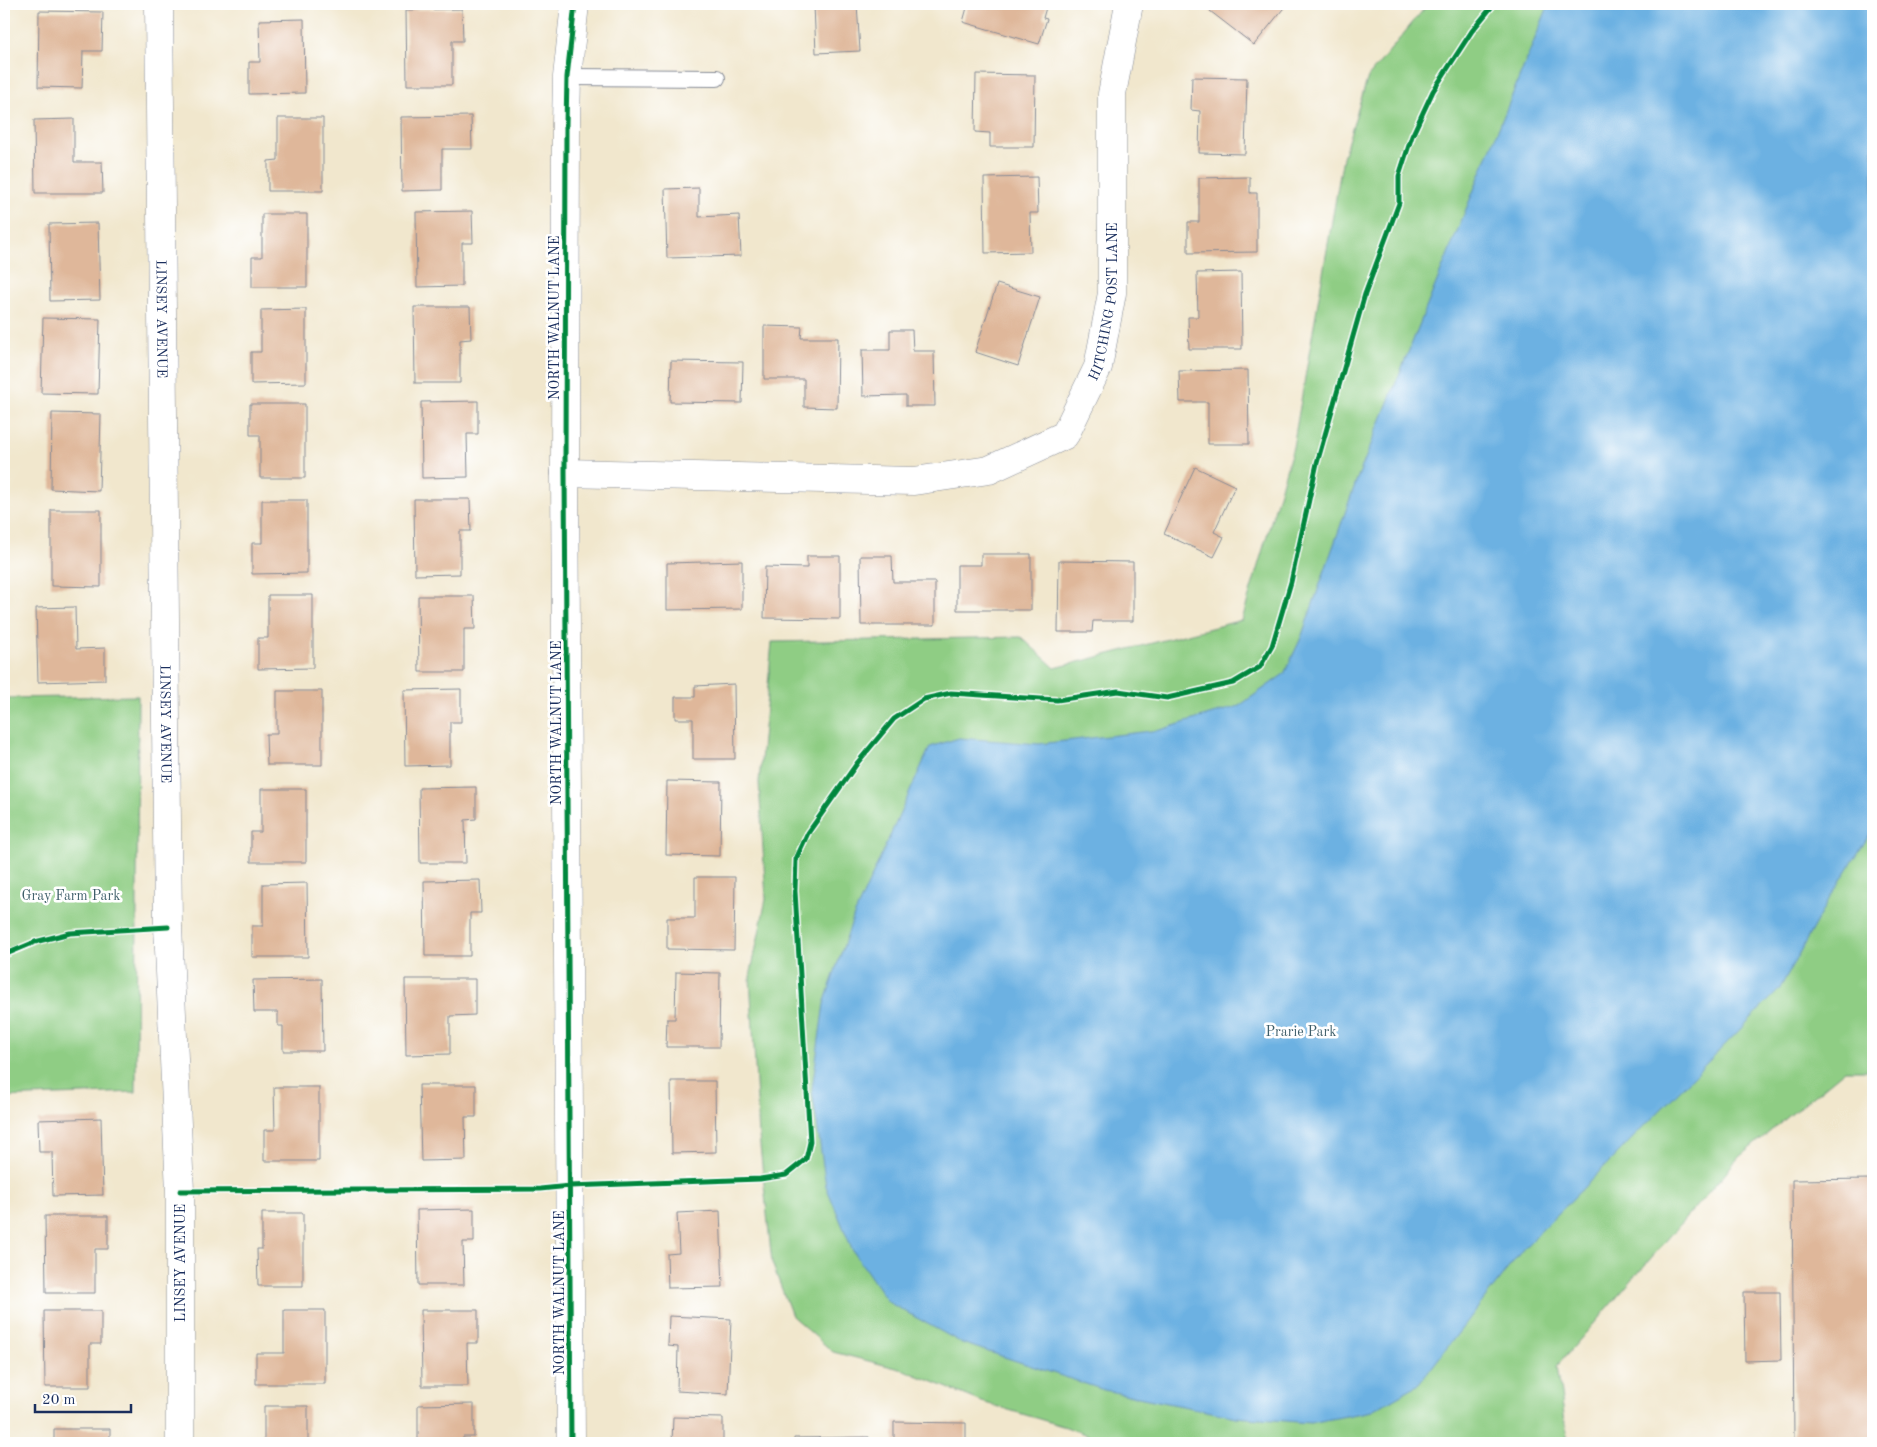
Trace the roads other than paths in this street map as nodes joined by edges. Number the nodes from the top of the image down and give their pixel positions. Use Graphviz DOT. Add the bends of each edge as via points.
graph roads {
  1 [pos="159,4"];
  2 [pos="574,4"];
  3 [pos="1129,4"];
  4 [pos="567,77"];
  5 [pos="718,78"];
  6 [pos="565,473"];
  7 [pos="180,1443"];
  8 [pos="571,1443"];
  1 -- 7 [label="street, LINSEY AVENUE" via="168,927 180,1190"];
  2 -- 4 [label="street, NORTH WALNUT LANE"];
  3 -- 6 [label="street, HITCHING POST LANE" via="1112,94 1112,293 1098,367 1065,435 989,470 914,481"];
  4 -- 5 [label="lane"];
  4 -- 6 [label="street, NORTH WALNUT LANE"];
  6 -- 8 [label="street, NORTH WALNUT LANE"];
}
